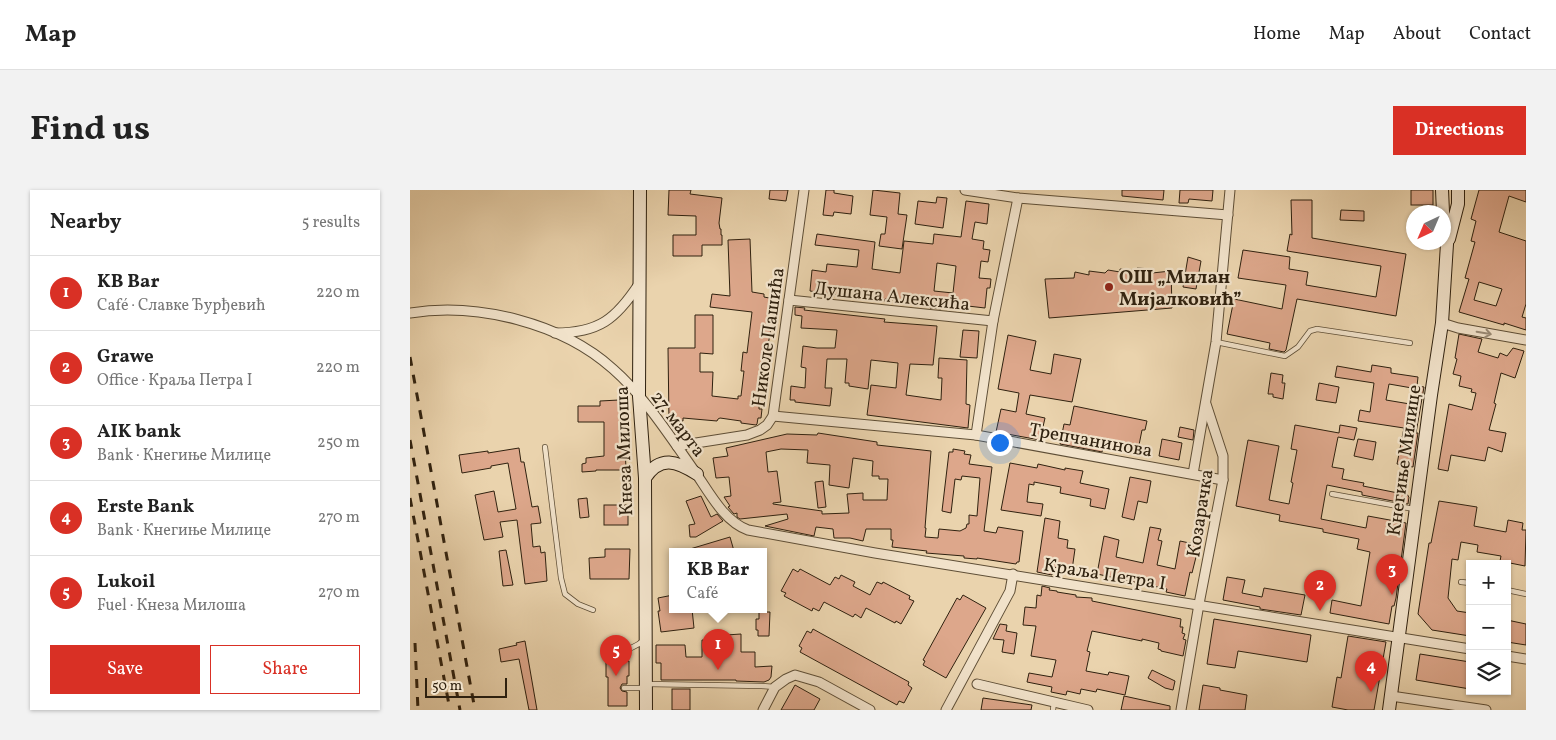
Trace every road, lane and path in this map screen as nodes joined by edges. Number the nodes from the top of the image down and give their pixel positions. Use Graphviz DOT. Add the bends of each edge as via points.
graph roads {
  1 [pos="640,190"];
  2 [pos="804,190"];
  3 [pos="965,190"];
  4 [pos="1230,190"];
  5 [pos="1442,190"];
  6 [pos="1458,190"];
  7 [pos="1018,198"];
  8 [pos="1443,205"];
  9 [pos="1228,215"];
  10 [pos="1451,230"];
  11 [pos="1447,250"];
  12 [pos="639,284"];
  13 [pos="789,300"];
  14 [pos="410,312"];
  15 [pos="993,321"];
  16 [pos="1442,323"];
  17 [pos="555,333"];
  18 [pos="1526,340"];
  19 [pos="1216,342"];
  20 [pos="1410,343"];
  21 [pos="639,396"];
  22 [pos="1206,404"];
  23 [pos="773,416"];
  24 [pos="976,435"];
  25 [pos="677,446"];
  26 [pos="545,447"];
  27 [pos="697,474"];
  28 [pos="1193,474"];
  29 [pos="645,478"];
  30 [pos="1223,480"];
  31 [pos="1332,494"];
  32 [pos="1416,509"];
  33 [pos="736,525"];
  34 [pos="1014,574"];
  35 [pos="1461,582"];
  36 [pos="1466,583"];
  37 [pos="1511,591"];
  38 [pos="1526,594"];
  39 [pos="1199,604"];
  40 [pos="593,610"];
  41 [pos="1398,637"];
  42 [pos="646,638"];
  43 [pos="1466,648"];
  44 [pos="1511,657"];
  45 [pos="1526,659"];
  46 [pos="618,661"];
  47 [pos="977,684"];
  48 [pos="646,686"];
  49 [pos="775,687"];
  50 [pos="624,688"];
  51 [pos="1391,696"];
  52 [pos="1053,706"];
  53 [pos="646,710"];
  54 [pos="763,710"];
  55 [pos="870,710"];
  56 [pos="946,710"];
  57 [pos="1088,710"];
  58 [pos="1181,710"];
  59 [pos="1389,710"];
  60 [pos="1486,710"];
  1 -- 12 [label="main road, Кнеза Милоша"];
  2 -- 13 [label="street, Николе Пашића"];
  3 -- 7 [label="street"];
  4 -- 9 [label="street, Козарачка"];
  5 -- 8 [label="main road"];
  6 -- 10 [label="main road"];
  7 -- 9 [label="street"];
  7 -- 15 [label="street"];
  9 -- 19 [label="street, Козарачка"];
  11 -- 16 [label="main road, Кнегиње Милице"];
  12 -- 17 [label="street" via="621,309 604,323"];
  12 -- 21 [label="main road, Кнеза Милоша"];
  13 -- 15 [label="street, Душана Алексића"];
  13 -- 23 [label="street, Николе Пашића"];
  14 -- 17 [label="street, 27. марта" via="463,310 526,322"];
  15 -- 24 [label="street"];
  16 -- 18 [label="street, one-way"];
  16 -- 32 [label="main road, Кнегиње Милице"];
  17 -- 21 [label="street, 27. марта" via="611,367"];
  19 -- 20 [label="lane" via="1278,356 1285,356 1298,347 1310,331 1317,329"];
  19 -- 22 [label="street, Козарачка"];
  21 -- 25 [label="street, 27. марта"];
  21 -- 29 [label="main road, Кнеза Милоша"];
  22 -- 28 [label="street"];
  22 -- 30 [label="street, Козарачка" via="1223,456"];
  23 -- 24 [label="street, Трепчанинова"];
  23 -- 25 [label="street, Николе Пашића" via="760,430"];
  24 -- 28 [label="street, Трепчанинова"];
  25 -- 27 [label="street, 27. марта"];
  26 -- 40 [label="lane" via="565,594"];
  27 -- 29 [label="main road" via="676,462 667,462 656,466"];
  27 -- 33 [label="street, 27. марта"];
  28 -- 30 [label="street, Трепчанинова"];
  29 -- 42 [label="main road, Кнеза Милоша"];
  30 -- 39 [label="street, Козарачка"];
  31 -- 32 [label="lane"];
  32 -- 41 [label="main road, Кнегиње Милице"];
  33 -- 34 [label="street, Краља Петра I" via="794,539"];
  34 -- 39 [label="street, Краља Петра I"];
  34 -- 56 [label="street" via="1010,591"];
  35 -- 36 [label="lane"];
  37 -- 38 [label="lane"];
  39 -- 41 [label="street, Краља Петра I"];
  39 -- 58 [label="street, Козарачка"];
  41 -- 43 [label="street, Краља Петра I"];
  41 -- 51 [label="main road, Кнегиње Милице"];
  42 -- 46 [label="lane" via="628,650 618,652"];
  42 -- 48 [label="main road, Кнеза Милоша"];
  44 -- 45 [label="street"];
  47 -- 52 [label="street"];
  48 -- 49 [label="lane"];
  48 -- 50 [label="lane"];
  48 -- 53 [label="main road, Кнеза Милоша"];
  49 -- 54 [label="street"];
  49 -- 55 [label="street" via="786,679 802,676"];
  51 -- 59 [label="main road, Кнегиње Милице"];
  51 -- 60 [label="street"];
  52 -- 57 [label="street"];
}
